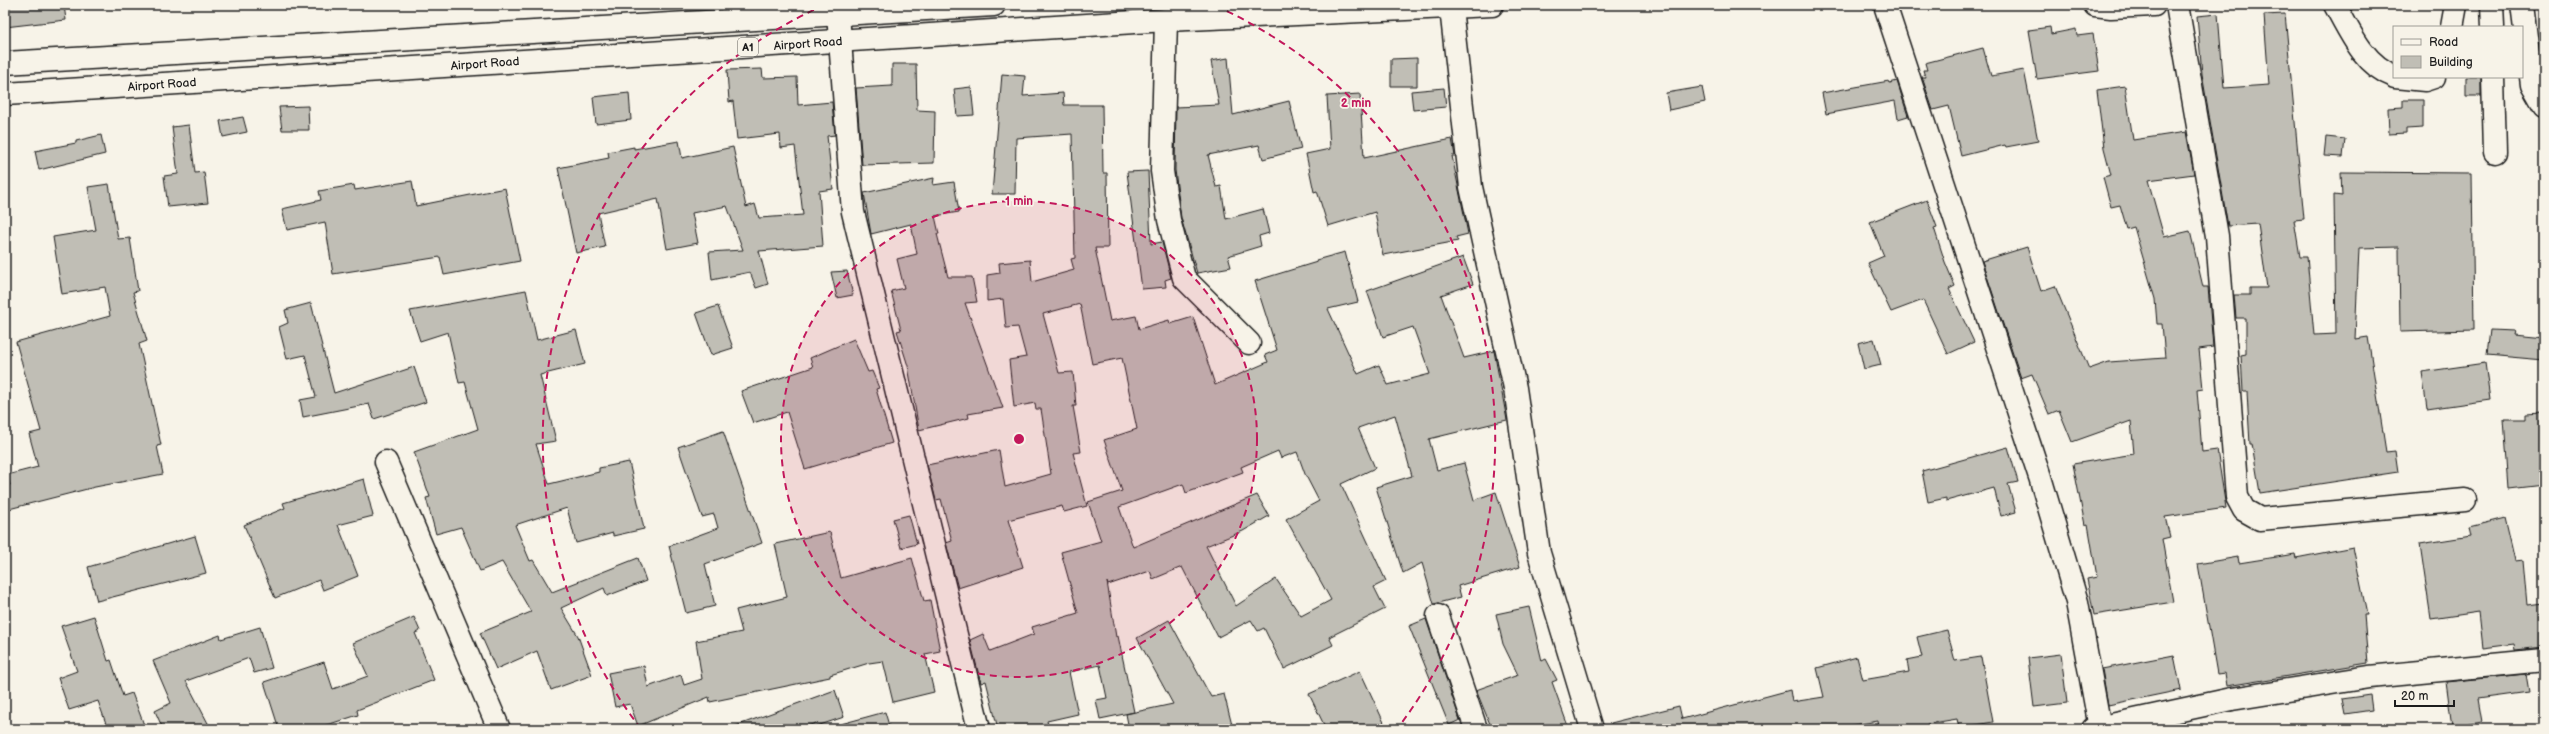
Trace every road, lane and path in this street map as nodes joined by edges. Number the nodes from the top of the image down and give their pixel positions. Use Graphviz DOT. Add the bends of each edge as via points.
graph roads {
  1 [pos="994,5"];
  2 [pos="1492,5"];
  3 [pos="1885,5"];
  4 [pos="2096,5"];
  5 [pos="2154,5"];
  6 [pos="2176,5"];
  7 [pos="2335,5"];
  8 [pos="2456,5"];
  9 [pos="2492,5"];
  10 [pos="2522,5"];
  11 [pos="1451,8"];
  12 [pos="838,14"];
  13 [pos="1166,20"];
  14 [pos="2452,26"];
  15 [pos="2493,26"];
  16 [pos="839,42"];
  17 [pos="5,63"];
  18 [pos="2393,76"];
  19 [pos="2405,78"];
  20 [pos="2431,78"];
  21 [pos="2494,78"];
  22 [pos="5,94"];
  23 [pos="2544,106"];
  24 [pos="2495,152"];
  25 [pos="1249,343"];
  26 [pos="386,462"];
  27 [pos="2465,500"];
  28 [pos="1438,616"];
  29 [pos="2544,660"];
  30 [pos="2096,728"];
  31 [pos="499,729"];
  32 [pos="980,729"];
  33 [pos="1476,729"];
  34 [pos="1592,729"];
  1 -- 12 [label="main road, A1"];
  2 -- 11 [label="main road, Airport Road / A1"];
  3 -- 30 [label="main road" via="2040,478 2077,602"];
  4 -- 5 [label="main road"];
  6 -- 27 [label="main road" via="2217,236 2237,497 2244,510 2260,519"];
  7 -- 18 [label="main road" via="2359,49 2383,72"];
  8 -- 14 [label="main road"];
  9 -- 15 [label="main road"];
  10 -- 23 [label="main road" via="2532,85"];
  11 -- 13 [label="main road, Airport Road / A1"];
  11 -- 34 [label="main road" via="1471,188 1515,388 1539,553"];
  12 -- 16 [label="main road"];
  12 -- 17 [label="main road, A1"];
  13 -- 16 [label="main road, Airport Road / A1"];
  13 -- 25 [label="main road" via="1162,171 1169,220 1184,278"];
  16 -- 22 [label="main road, Airport Road / A1"];
  16 -- 32 [label="main road" via="853,212"];
  19 -- 20 [label="main road"];
  21 -- 24 [label="main road"];
  26 -- 31 [label="main road"];
  28 -- 33 [label="main road"];
  29 -- 30 [label="main road" via="2369,677 2232,699"];
}
